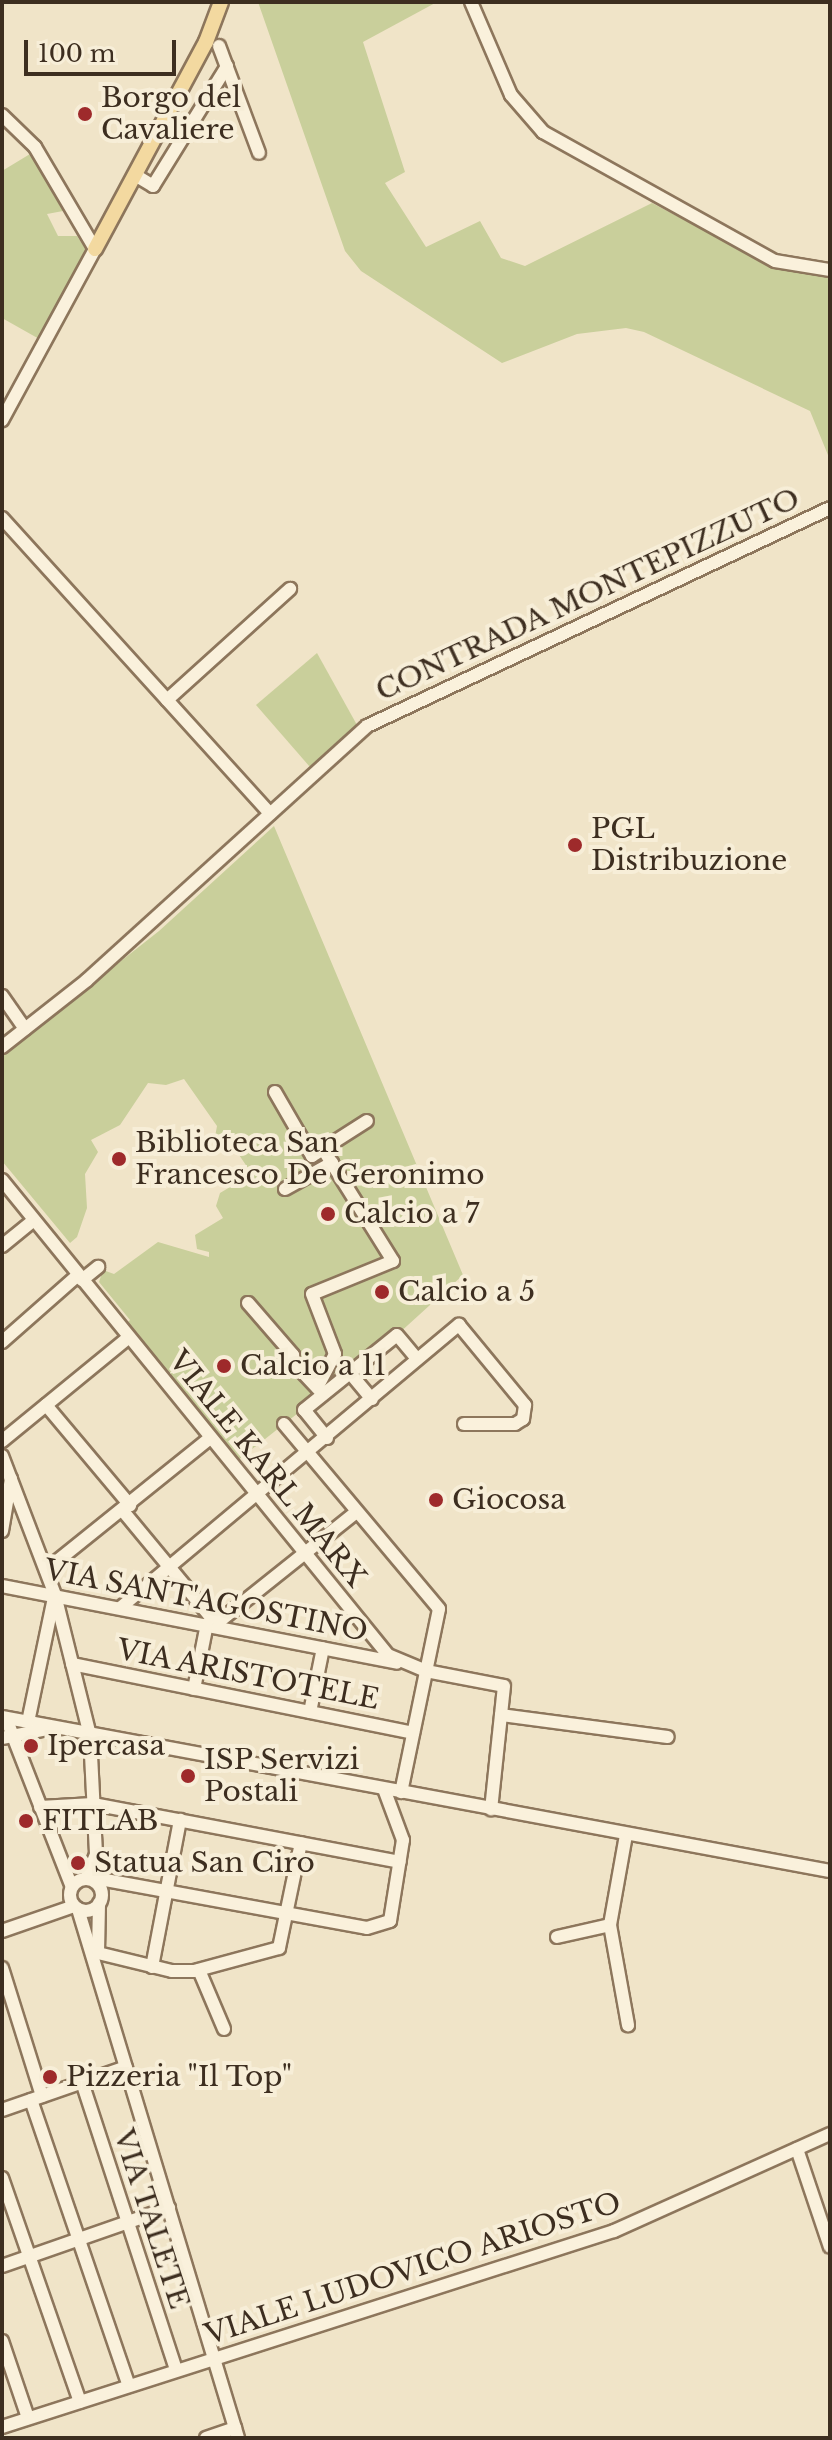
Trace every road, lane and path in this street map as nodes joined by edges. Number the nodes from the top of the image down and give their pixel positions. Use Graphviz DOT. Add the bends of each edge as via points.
graph roads {
  1 [pos="221,2"];
  2 [pos="471,2"];
  3 [pos="219,46"];
  4 [pos="227,66"];
  5 [pos="2,115"];
  6 [pos="259,153"];
  7 [pos="135,175"];
  8 [pos="95,249"];
  9 [pos="830,270"];
  10 [pos="2,420"];
  11 [pos="830,508"];
  12 [pos="2,518"];
  13 [pos="290,589"];
  14 [pos="167,700"];
  15 [pos="270,814"];
  16 [pos="2,996"];
  17 [pos="25,1029"];
  18 [pos="2,1047"];
  19 [pos="275,1092"];
  20 [pos="367,1121"];
  21 [pos="323,1149"];
  22 [pos="332,1163"];
  23 [pos="2,1180"];
  24 [pos="285,1189"];
  25 [pos="34,1220"];
  26 [pos="2,1246"];
  27 [pos="98,1267"];
  28 [pos="80,1277"];
  29 [pos="248,1303"];
  30 [pos="128,1338"];
  31 [pos="2,1342"];
  32 [pos="417,1359"];
  33 [pos="350,1373"];
  34 [pos="320,1391"];
  35 [pos="372,1399"];
  36 [pos="46,1405"];
  37 [pos="284,1424"];
  38 [pos="464,1424"];
  39 [pos="210,1438"];
  40 [pos="327,1438"];
  41 [pos="2,1441"];
  42 [pos="308,1455"];
  43 [pos="3,1460"];
  44 [pos="12,1477"];
  45 [pos="258,1496"];
  46 [pos="127,1508"];
  47 [pos="355,1513"];
  48 [pos="2,1531"];
  49 [pos="304,1553"];
  50 [pos="170,1567"];
  51 [pos="46,1570"];
  52 [pos="2,1586"];
  53 [pos="55,1595"];
  54 [pos="120,1608"];
  55 [pos="214,1625"];
  56 [pos="323,1648"];
  57 [pos="72,1664"];
  58 [pos="401,1664"];
  59 [pos="426,1671"];
  60 [pos="194,1689"];
  61 [pos="310,1712"];
  62 [pos="501,1715"];
  63 [pos="4,1717"];
  64 [pos="17,1730"];
  65 [pos="413,1733"];
  66 [pos="90,1735"];
  67 [pos="668,1737"];
  68 [pos="384,1789"];
  69 [pos="401,1792"];
  70 [pos="93,1804"];
  71 [pos="40,1807"];
  72 [pos="491,1809"];
  73 [pos="180,1820"];
  74 [pos="626,1835"];
  75 [pos="301,1843"];
  76 [pos="96,1854"];
  77 [pos="400,1862"];
  78 [pos="830,1871"];
  79 [pos="86,1879"];
  80 [pos="100,1879"];
  81 [pos="72,1887"];
  82 [pos="166,1891"];
  83 [pos="100,1899"];
  84 [pos="76,1908"];
  85 [pos="287,1915"];
  86 [pos="610,1925"];
  87 [pos="2,1931"];
  88 [pos="557,1937"];
  89 [pos="98,1958"];
  90 [pos="152,1967"];
  91 [pos="2,1968"];
  92 [pos="199,1970"];
  93 [pos="628,2025"];
  94 [pos="224,2029"];
  95 [pos="126,2067"];
  96 [pos="82,2082"];
  97 [pos="36,2098"];
  98 [pos="2,2110"];
  99 [pos="830,2134"];
  100 [pos="797,2149"];
  101 [pos="2,2178"];
  102 [pos="169,2208"];
  103 [pos="126,2223"];
  104 [pos="79,2239"];
  105 [pos="830,2247"];
  106 [pos="30,2256"];
  107 [pos="2,2266"];
  108 [pos="2,2341"];
  109 [pos="217,2357"];
  110 [pos="176,2370"];
  111 [pos="129,2386"];
  112 [pos="80,2402"];
  113 [pos="28,2418"];
  114 [pos="2,2427"];
  115 [pos="237,2433"];
  116 [pos="206,2438"];
  1 -- 7 [label="main road" via="206,42"];
  2 -- 9 [label="street" via="511,95 543,132 775,261"];
  3 -- 4 [label="street"];
  4 -- 6 [label="street"];
  4 -- 7 [label="street" via="153,186"];
  5 -- 8 [label="street" via="35,147"];
  7 -- 8 [label="main road"];
  8 -- 10 [label="street"];
  11 -- 15 [label="street, CONTRADA MONTEPIZZUTO" via="367,726"];
  12 -- 14 [label="street"];
  13 -- 14 [label="street"];
  14 -- 15 [label="street"];
  15 -- 17 [label="street, CONTRADA MONTEPIZZUTO" via="87,980"];
  16 -- 17 [label="street"];
  17 -- 18 [label="street, CONTRADA MONTEPIZZUTO"];
  19 -- 21 [label="street" via="312,1156"];
  20 -- 21 [label="street"];
  21 -- 22 [label="street"];
  22 -- 24 [label="street"];
  22 -- 34 [label="street" via="393,1261 312,1294 335,1354"];
  23 -- 25 [label="street, VIALE KARL MARX"];
  25 -- 26 [label="street"];
  25 -- 28 [label="street, VIALE KARL MARX"];
  27 -- 28 [label="street"];
  28 -- 30 [label="street, VIALE KARL MARX"];
  28 -- 31 [label="street"];
  29 -- 34 [label="street" via="293,1355 285,1361"];
  30 -- 36 [label="street"];
  30 -- 39 [label="street, VIALE KARL MARX"];
  32 -- 33 [label="street" via="397,1335"];
  32 -- 35 [label="street"];
  32 -- 38 [label="street" via="459,1325 525,1405 523,1419 515,1424"];
  33 -- 34 [label="street"];
  33 -- 35 [label="street"];
  34 -- 40 [label="street" via="304,1410"];
  35 -- 40 [label="street"];
  36 -- 41 [label="street"];
  36 -- 46 [label="street"];
  37 -- 42 [label="street"];
  39 -- 45 [label="street, VIALE KARL MARX"];
  39 -- 46 [label="street"];
  40 -- 42 [label="street"];
  42 -- 45 [label="street"];
  42 -- 47 [label="street"];
  43 -- 44 [label="street"];
  44 -- 48 [label="street"];
  44 -- 51 [label="street"];
  45 -- 49 [label="street, VIALE KARL MARX"];
  45 -- 50 [label="street"];
  46 -- 50 [label="street"];
  46 -- 51 [label="street"];
  47 -- 49 [label="street"];
  47 -- 59 [label="street" via="439,1609"];
  49 -- 55 [label="street"];
  49 -- 58 [label="street, VIALE KARL MARX"];
  50 -- 54 [label="street"];
  50 -- 55 [label="street"];
  51 -- 53 [label="street"];
  52 -- 53 [label="street, VIA SANT'AGOSTINO"];
  53 -- 54 [label="street, VIA SANT'AGOSTINO"];
  53 -- 57 [label="street"];
  53 -- 64 [label="street"];
  54 -- 55 [label="street, VIA SANT'AGOSTINO"];
  55 -- 56 [label="street, VIA SANT'AGOSTINO"];
  55 -- 60 [label="street"];
  56 -- 58 [label="street, VIA SANT'AGOSTINO"];
  56 -- 61 [label="street"];
  57 -- 60 [label="street, VIA ARISTOTELE"];
  57 -- 66 [label="street"];
  58 -- 59 [label="street"];
  59 -- 62 [label="street" via="504,1686"];
  59 -- 65 [label="street"];
  60 -- 61 [label="street, VIA ARISTOTELE"];
  61 -- 65 [label="street, VIA ARISTOTELE"];
  62 -- 67 [label="street"];
  62 -- 72 [label="street"];
  63 -- 64 [label="street"];
  64 -- 66 [label="street" via="56,1728"];
  64 -- 71 [label="street"];
  65 -- 69 [label="street"];
  66 -- 68 [label="street"];
  66 -- 70 [label="street"];
  68 -- 69 [label="street"];
  68 -- 77 [label="street" via="403,1840"];
  69 -- 72 [label="street"];
  70 -- 71 [label="street"];
  70 -- 73 [label="street"];
  70 -- 76 [label="street"];
  71 -- 81 [label="street"];
  72 -- 74 [label="street"];
  73 -- 75 [label="street"];
  73 -- 82 [label="street"];
  74 -- 78 [label="street"];
  74 -- 86 [label="street"];
  75 -- 77 [label="street"];
  75 -- 85 [label="street"];
  76 -- 79 [label="street"];
  76 -- 80 [label="street"];
  77 -- 85 [label="street" via="390,1921 367,1928"];
  79 -- 81 [label="street"];
  79 -- 83 [label="street" via="99,1886"];
  80 -- 82 [label="street"];
  80 -- 83 [label="street"];
  81 -- 84 [label="street"];
  82 -- 85 [label="street"];
  82 -- 90 [label="street"];
  83 -- 84 [label="street" via="92,1910"];
  83 -- 89 [label="street"];
  84 -- 87 [label="street"];
  84 -- 89 [label="street"];
  85 -- 92 [label="street" via="279,1948"];
  86 -- 88 [label="street"];
  86 -- 93 [label="street"];
  89 -- 90 [label="street"];
  89 -- 95 [label="street"];
  90 -- 92 [label="street"];
  91 -- 97 [label="street"];
  92 -- 94 [label="street"];
  95 -- 96 [label="street"];
  95 -- 102 [label="street"];
  96 -- 97 [label="street"];
  96 -- 103 [label="street, VIA TALETE"];
  97 -- 98 [label="street"];
  97 -- 104 [label="street"];
  99 -- 100 [label="street, VIALE LUDOVICO ARIOSTO"];
  100 -- 105 [label="street"];
  100 -- 109 [label="street, VIALE LUDOVICO ARIOSTO" via="643,2221"];
  101 -- 106 [label="street"];
  102 -- 103 [label="street"];
  102 -- 109 [label="street"];
  103 -- 104 [label="street"];
  103 -- 110 [label="street, VIA TALETE"];
  104 -- 106 [label="street"];
  104 -- 111 [label="street"];
  106 -- 107 [label="street"];
  106 -- 112 [label="street"];
  108 -- 113 [label="street"];
  109 -- 110 [label="street, VIALE LUDOVICO ARIOSTO"];
  109 -- 115 [label="street"];
  110 -- 111 [label="street, VIALE LUDOVICO ARIOSTO"];
  111 -- 112 [label="street, VIALE LUDOVICO ARIOSTO"];
  112 -- 113 [label="street, VIALE LUDOVICO ARIOSTO"];
  113 -- 114 [label="street, VIALE LUDOVICO ARIOSTO"];
  115 -- 116 [label="street"];
}
